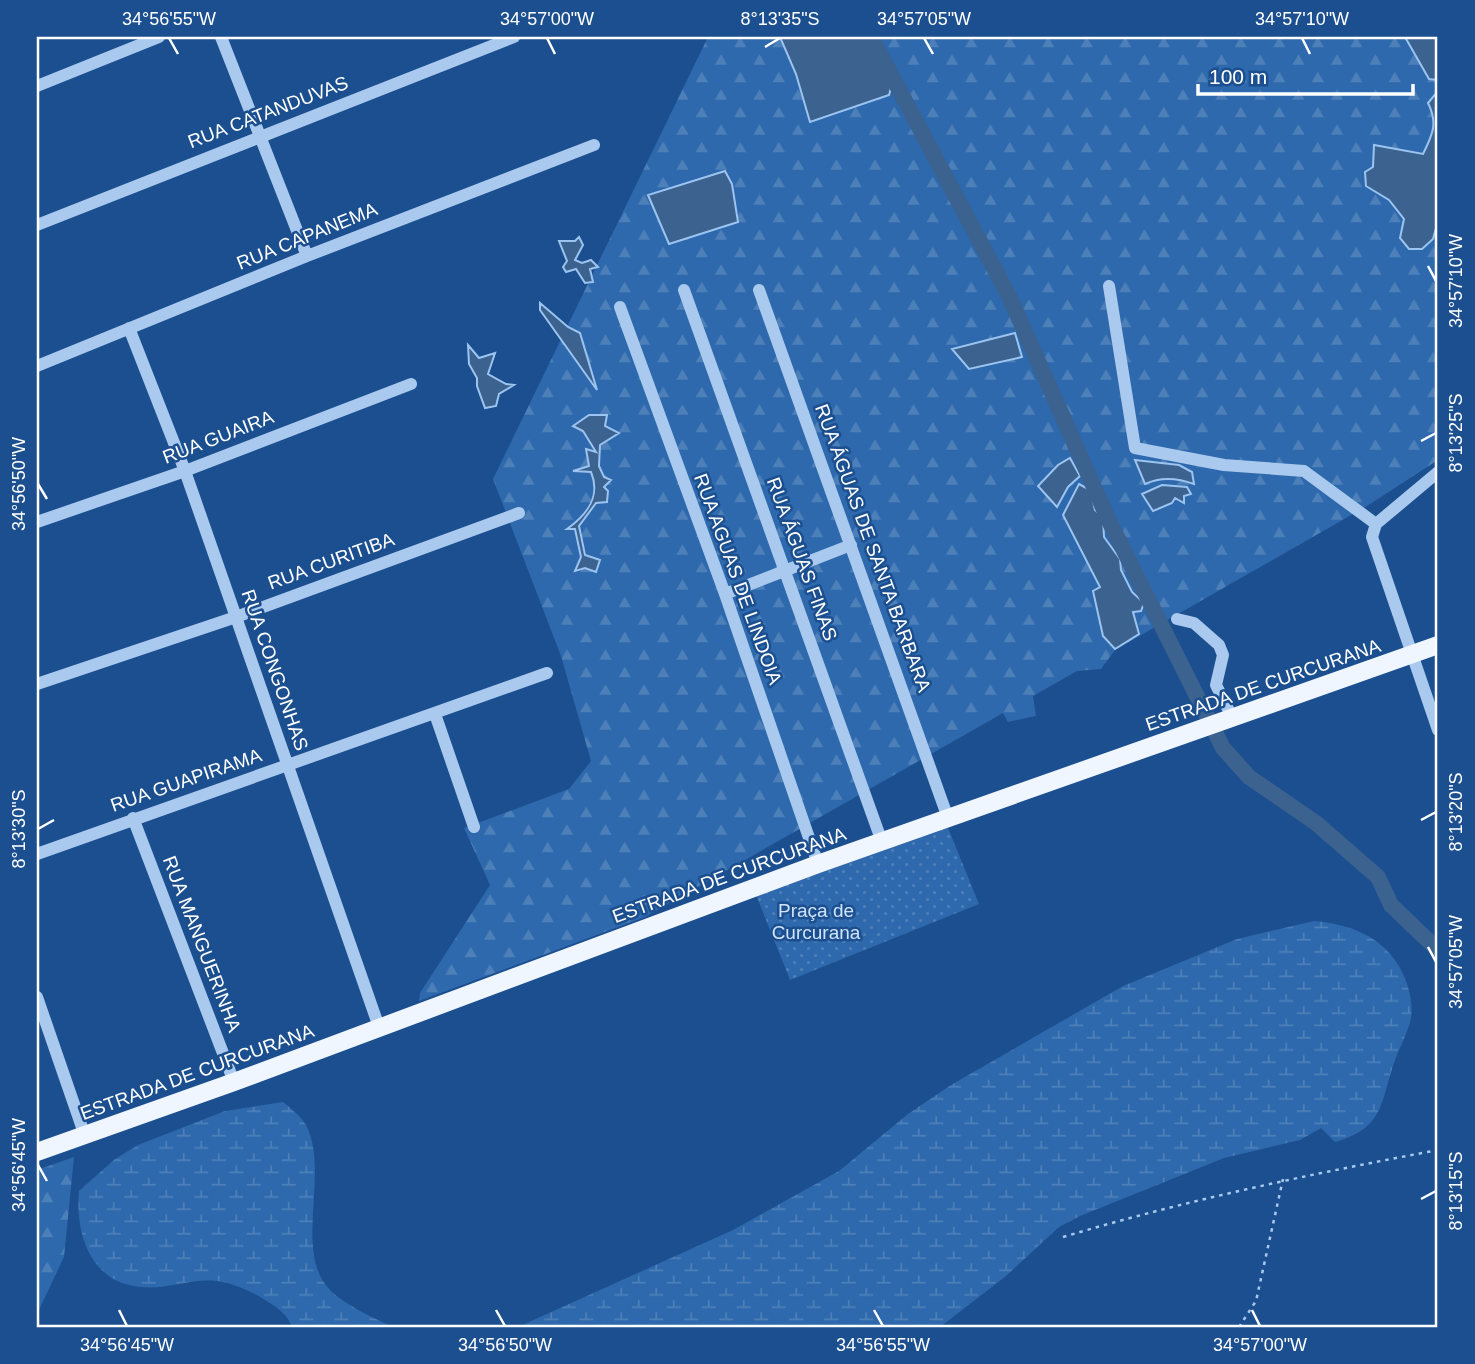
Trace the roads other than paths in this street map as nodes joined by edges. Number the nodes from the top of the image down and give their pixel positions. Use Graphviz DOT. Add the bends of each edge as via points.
graph roads {
  1 [pos="159,37"];
  2 [pos="221,37"];
  3 [pos="514,37"];
  4 [pos="37,86"];
  5 [pos="260,136"];
  6 [pos="594,145"];
  7 [pos="37,225"];
  8 [pos="307,256"];
  9 [pos="1109,286"];
  10 [pos="684,290"];
  11 [pos="759,290"];
  12 [pos="620,307"];
  13 [pos="129,328"];
  14 [pos="37,366"];
  15 [pos="411,384"];
  16 [pos="185,471"];
  17 [pos="1438,472"];
  18 [pos="519,513"];
  19 [pos="37,522"];
  20 [pos="1376,524"];
  21 [pos="851,545"];
  22 [pos="786,569"];
  23 [pos="725,594"];
  24 [pos="236,617"];
  25 [pos="1177,619"];
  26 [pos="1438,645"];
  27 [pos="1414,654"];
  28 [pos="547,673"];
  29 [pos="37,684"];
  30 [pos="435,714"];
  31 [pos="1228,718"];
  32 [pos="1438,730"];
  33 [pos="287,765"];
  34 [pos="133,818"];
  35 [pos="948,818"];
  36 [pos="474,827"];
  37 [pos="882,842"];
  38 [pos="37,854"];
  39 [pos="818,864"];
  40 [pos="37,998"];
  41 [pos="379,1027"];
  42 [pos="234,1082"];
  43 [pos="85,1136"];
  44 [pos="37,1152"];
  1 -- 4 [label="street"];
  2 -- 5 [label="street"];
  3 -- 5 [label="street, RUA CATANDUVAS"];
  5 -- 7 [label="street, RUA CATANDUVAS"];
  5 -- 8 [label="street"];
  6 -- 8 [label="street, RUA CAPANEMA"];
  8 -- 13 [label="street, RUA CAPANEMA"];
  9 -- 20 [label="street" via="1135,448 1224,465 1304,471"];
  10 -- 22 [label="street, RUA ÁGUAS FINAS"];
  11 -- 21 [label="street, RUA ÁGUAS DE SANTA BARBARA"];
  12 -- 23 [label="street, RUA AGUAS DE LINDOIA"];
  13 -- 14 [label="street, RUA CAPANEMA"];
  13 -- 16 [label="street, RUA CONGONHAS"];
  15 -- 16 [label="street, RUA GUAIRA"];
  16 -- 19 [label="street, RUA GUAIRA"];
  16 -- 24 [label="street, RUA CONGONHAS"];
  17 -- 20 [label="street"];
  18 -- 24 [label="street, RUA CURITIBA"];
  20 -- 27 [label="street" via="1372,537"];
  21 -- 22 [label="street"];
  21 -- 35 [label="street, RUA ÁGUAS DE SANTA BARBARA"];
  22 -- 23 [label="street"];
  22 -- 37 [label="street, RUA ÁGUAS FINAS"];
  23 -- 39 [label="street, RUA AGUAS DE LINDOIA"];
  24 -- 29 [label="street, RUA CURITIBA"];
  24 -- 33 [label="street, RUA CONGONHAS"];
  25 -- 31 [label="street" via="1194,623 1220,645 1223,655 1216,685"];
  26 -- 27 [label="main road, ESTRADA DE CURCURANA"];
  27 -- 31 [label="main road, ESTRADA DE CURCURANA"];
  27 -- 32 [label="street"];
  28 -- 30 [label="street, RUA GUAPIRAMA"];
  30 -- 33 [label="street, RUA GUAPIRAMA"];
  30 -- 36 [label="street"];
  31 -- 35 [label="main road, ESTRADA DE CURCURANA"];
  33 -- 34 [label="street, RUA GUAPIRAMA"];
  33 -- 41 [label="street, RUA CONGONHAS"];
  34 -- 38 [label="street, RUA GUAPIRAMA"];
  34 -- 42 [label="street, RUA MANGUERINHA"];
  35 -- 37 [label="main road, ESTRADA DE CURCURANA"];
  37 -- 39 [label="main road, ESTRADA DE CURCURANA"];
  39 -- 41 [label="main road, ESTRADA DE CURCURANA"];
  40 -- 43 [label="street"];
  41 -- 42 [label="main road, ESTRADA DE CURCURANA"];
  42 -- 43 [label="main road, ESTRADA DE CURCURANA"];
  43 -- 44 [label="main road, ESTRADA DE CURCURANA"];
}
